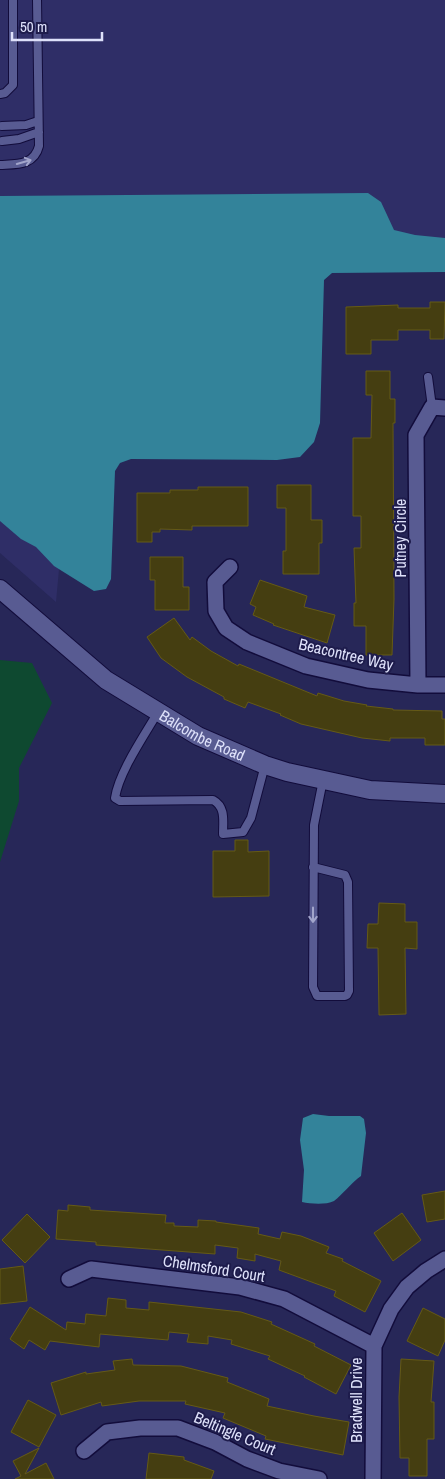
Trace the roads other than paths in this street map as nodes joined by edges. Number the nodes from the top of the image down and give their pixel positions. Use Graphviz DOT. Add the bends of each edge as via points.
graph roads {
  1 [pos="13,0"];
  2 [pos="38,0"];
  3 [pos="0,94"];
  4 [pos="38,121"];
  5 [pos="2,126"];
  6 [pos="39,132"];
  7 [pos="2,141"];
  8 [pos="0,165"];
  9 [pos="428,376"];
  10 [pos="439,407"];
  11 [pos="230,568"];
  12 [pos="0,589"];
  13 [pos="418,685"];
  14 [pos="445,686"];
  15 [pos="158,712"];
  16 [pos="265,765"];
  17 [pos="323,780"];
  18 [pos="445,794"];
  19 [pos="313,867"];
  20 [pos="445,1259"];
  21 [pos="68,1279"];
  22 [pos="374,1346"];
  23 [pos="84,1452"];
  24 [pos="319,1479"];
  25 [pos="373,1479"];
  1 -- 3 [label="lane" via="13,84 6,93"];
  2 -- 4 [label="lane"];
  4 -- 5 [label="lane"];
  4 -- 6 [label="lane"];
  6 -- 7 [label="lane"];
  8 -- 6 [label="lane, one-way" via="25,164 32,159 38,152"];
  9 -- 10 [label="lane"];
  10 -- 13 [label="street, Putney Circle" via="416,435"];
  11 -- 13 [label="street, Beacontree Way" via="215,582 216,611 226,628 247,642 306,666 368,680"];
  12 -- 15 [label="street, Balcombe Road" via="106,680"];
  13 -- 14 [label="street, Beacontree Way"];
  15 -- 16 [label="street, Balcombe Road" via="198,736"];
  15 -- 16 [label="lane" via="117,788 115,798 120,801 212,800 219,803 223,811 223,834 243,832"];
  16 -- 17 [label="street, Balcombe Road"];
  17 -- 18 [label="street, Balcombe Road" via="370,790"];
  17 -- 19 [label="lane" via="314,825"];
  19 -- 19 [label="lane, one-way" via="313,987 318,996 345,996 349,991 348,882 340,872"];
  20 -- 22 [label="street, Bradwell Drive" via="407,1286 390,1309"];
  21 -- 22 [label="street, Chelmsford Court" via="91,1269 240,1287 284,1299"];
  22 -- 25 [label="street, Bradwell Drive"];
  23 -- 24 [label="street, Beltingle Court" via="107,1432 178,1428 279,1471"];
}
